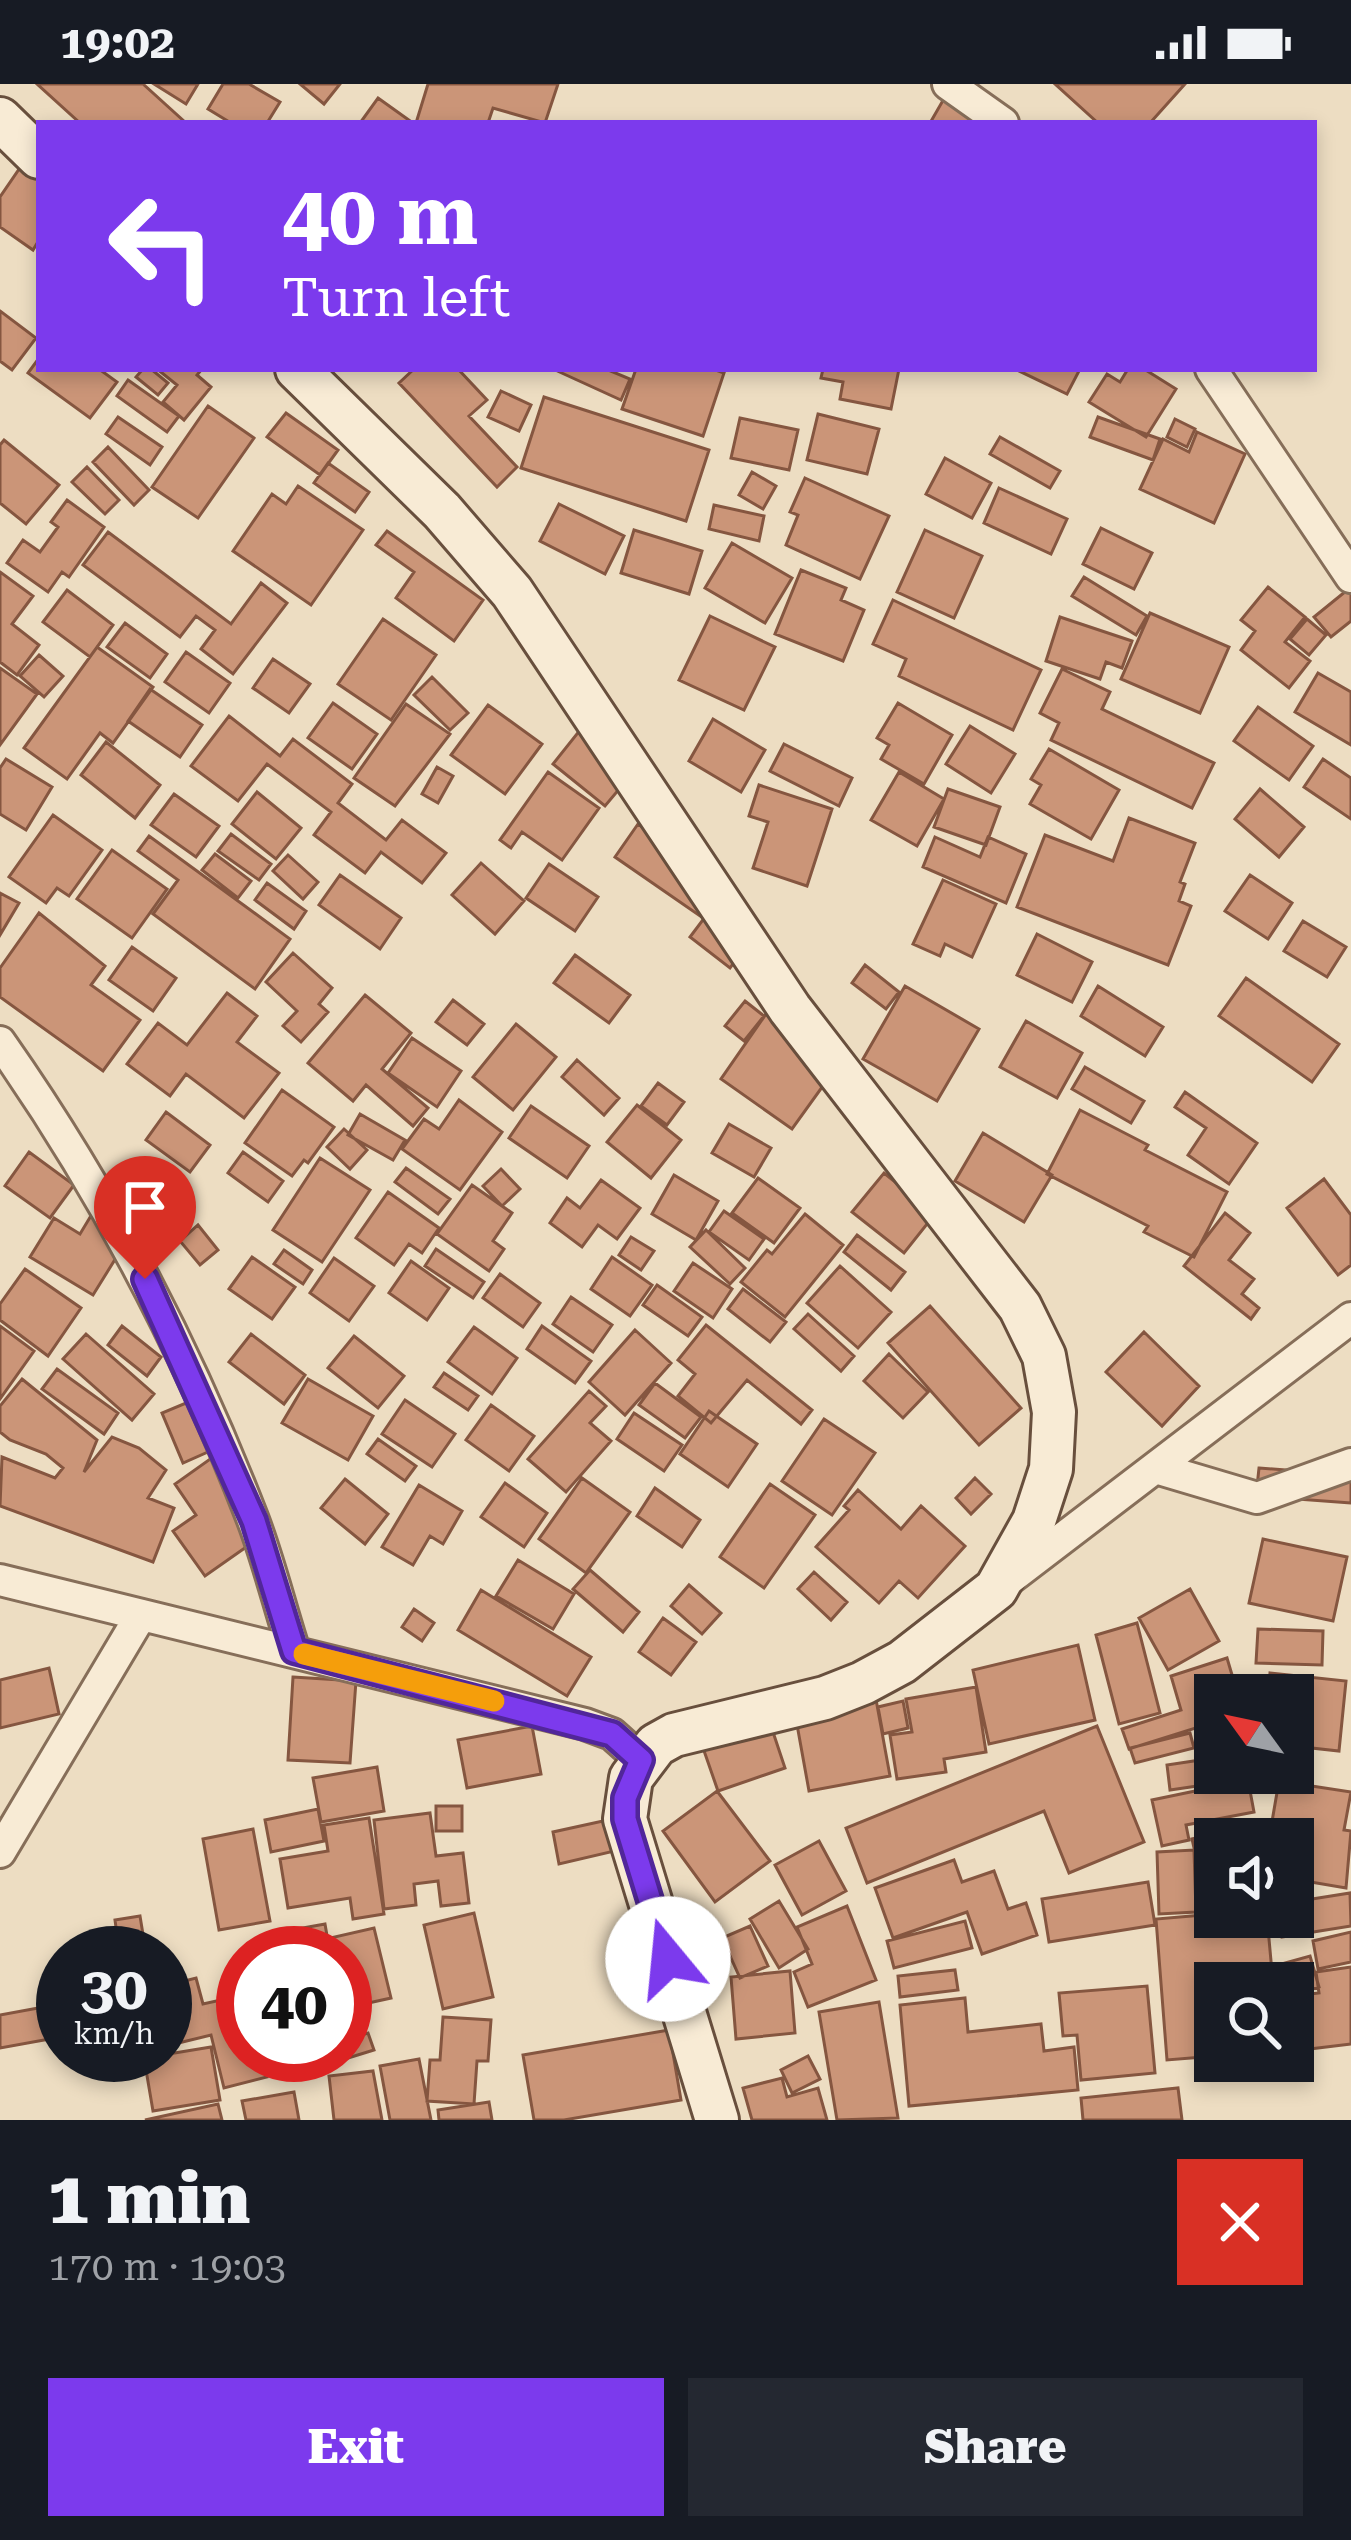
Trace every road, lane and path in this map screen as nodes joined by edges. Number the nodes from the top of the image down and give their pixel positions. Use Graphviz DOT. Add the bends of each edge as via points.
graph roads {
  1 [pos="948,84"];
  2 [pos="0,119"];
  3 [pos="999,120"];
  4 [pos="36,154"];
  5 [pos="300,372"];
  6 [pos="1212,372"];
  7 [pos="1351,578"];
  8 [pos="0,1042"];
  9 [pos="1351,1318"];
  10 [pos="1351,1464"];
  11 [pos="1156,1468"];
  12 [pos="0,1580"];
  13 [pos="996,1589"];
  14 [pos="141,1615"];
  15 [pos="294,1651"];
  16 [pos="641,1760"];
  17 [pos="0,1852"];
  18 [pos="717,2120"];
  1 -- 3 [label="street"];
  2 -- 4 [label="street"];
  5 -- 13 [label="street" via="512,592 790,1010 1020,1307 1044,1356 1054,1412 1051,1469 1034,1521"];
  6 -- 7 [label="street"];
  8 -- 15 [label="street" via="100,1196 162,1311 254,1521"];
  9 -- 11 [label="street"];
  10 -- 11 [label="street" via="1257,1498"];
  11 -- 13 [label="street"];
  12 -- 14 [label="street"];
  13 -- 16 [label="street" via="863,1683 674,1735"];
  14 -- 15 [label="street"];
  14 -- 17 [label="street"];
  15 -- 16 [label="street" via="584,1724 612,1734"];
  16 -- 18 [label="street" via="625,1819"];
}
